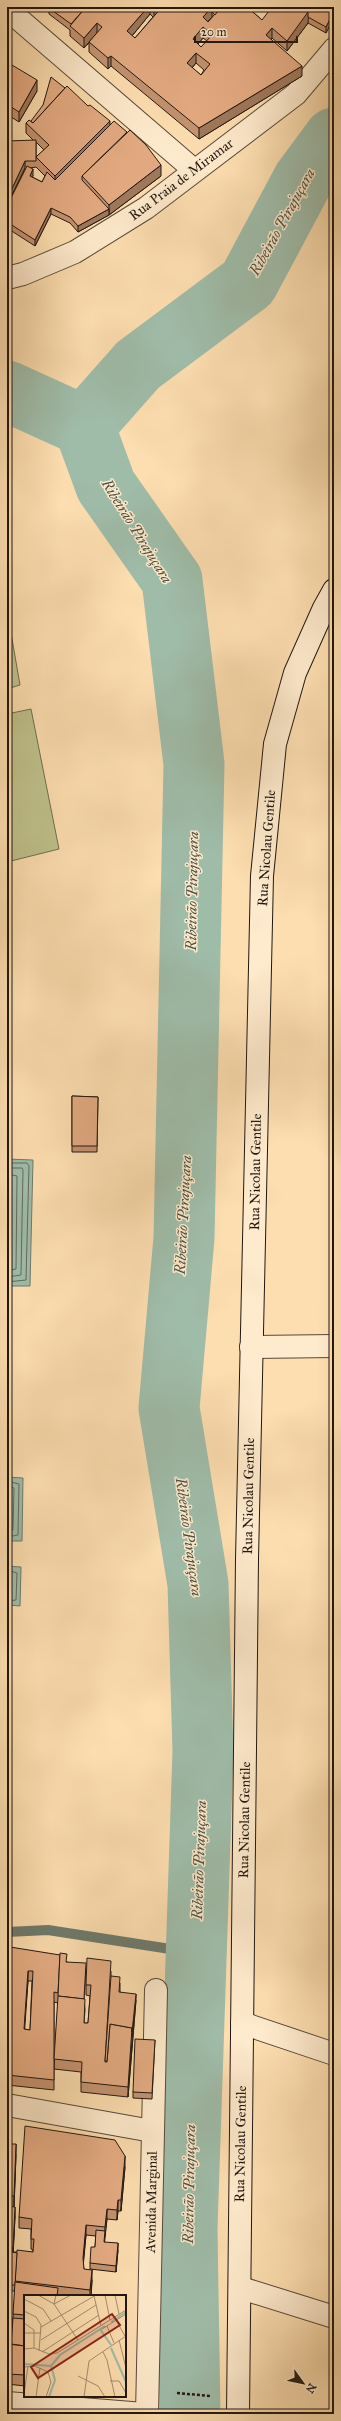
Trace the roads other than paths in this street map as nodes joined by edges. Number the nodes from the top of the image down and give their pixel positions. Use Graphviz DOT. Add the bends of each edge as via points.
graph roads {
  1 [pos="7,10"];
  2 [pos="334,49"];
  3 [pos="194,170"];
  4 [pos="7,278"];
  5 [pos="334,590"];
  6 [pos="334,1346"];
  7 [pos="251,1347"];
  8 [pos="156,1990"];
  9 [pos="242,2023"];
  10 [pos="334,2054"];
  11 [pos="7,2105"];
  12 [pos="152,2131"];
  13 [pos="241,2288"];
  14 [pos="334,2317"];
  15 [pos="7,2402"];
  16 [pos="146,2414"];
  17 [pos="238,2414"];
  1 -- 3 [label="street"];
  2 -- 3 [label="street, Rua Praia de Miramar" via="296,94"];
  3 -- 4 [label="street, Rua Praia de Miramar" via="146,208 75,252"];
  5 -- 7 [label="street, Rua Nicolau Gentile" via="295,673 275,744 262,876"];
  6 -- 7 [label="street"];
  7 -- 9 [label="street, Rua Nicolau Gentile"];
  8 -- 12 [label="street, Avenida Marginal"];
  9 -- 10 [label="street"];
  9 -- 13 [label="street, Rua Nicolau Gentile" via="239,2183"];
  11 -- 12 [label="street"];
  12 -- 16 [label="street, Avenida Marginal"];
  13 -- 14 [label="street"];
  13 -- 17 [label="street, Rua Nicolau Gentile"];
  15 -- 16 [label="street"];
}
